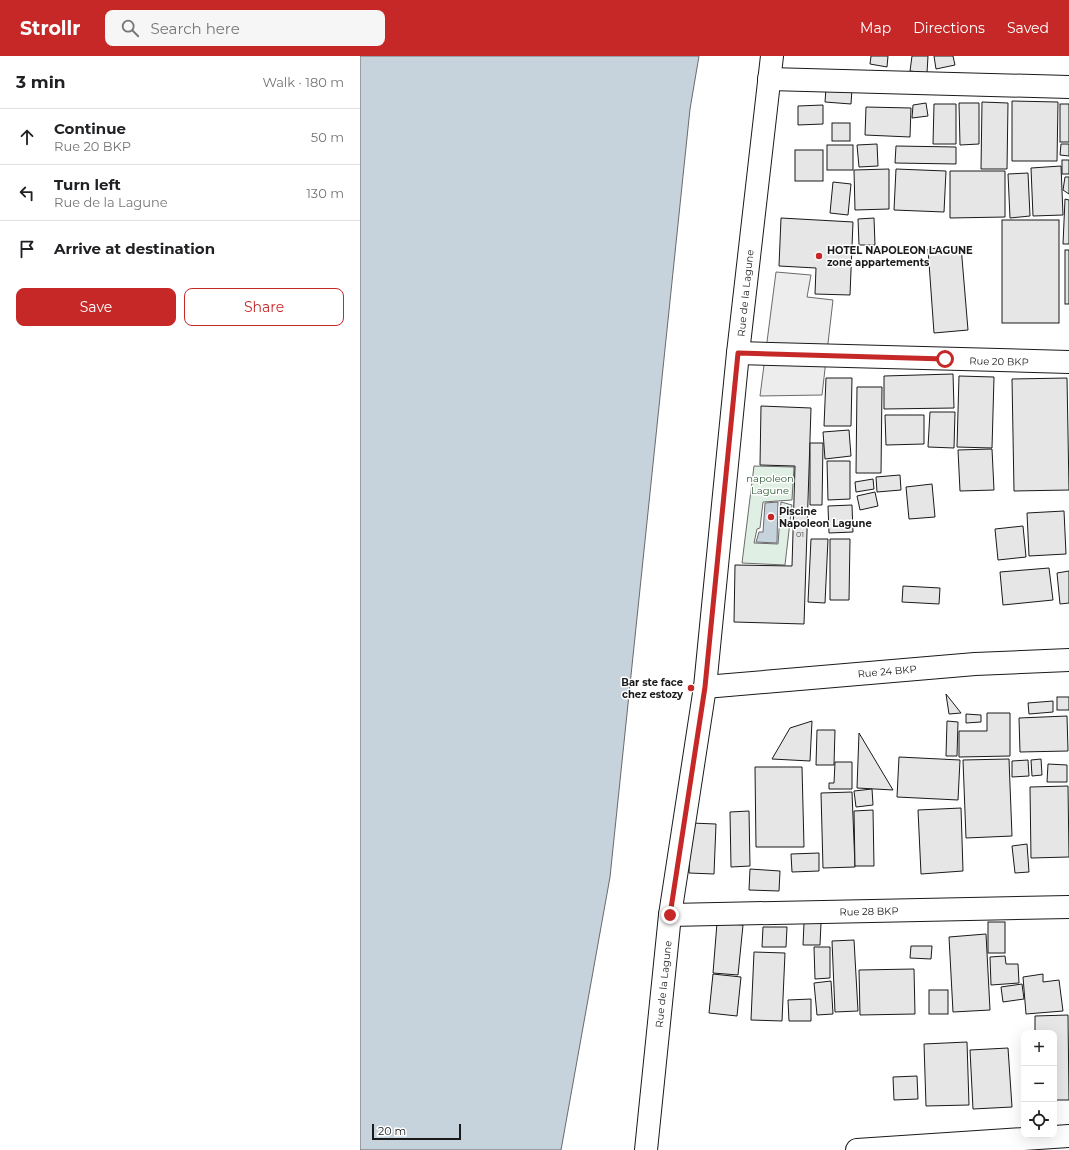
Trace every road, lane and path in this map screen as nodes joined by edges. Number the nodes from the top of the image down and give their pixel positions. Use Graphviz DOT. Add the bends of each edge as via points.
graph roads {
  1 [pos="772,56"];
  2 [pos="769,79"];
  3 [pos="1069,87"];
  4 [pos="738,353"];
  5 [pos="1069,362"];
  6 [pos="1069,660"];
  7 [pos="705,687"];
  8 [pos="1069,907"];
  9 [pos="670,915"];
  10 [pos="1069,1136"];
  11 [pos="646,1150"];
  12 [pos="857,1150"];
  1 -- 2 [label="street, Rue de la Lagune"];
  2 -- 3 [label="street"];
  2 -- 4 [label="street, Rue de la Lagune"];
  4 -- 5 [label="street, Rue 20 BKP"];
  4 -- 7 [label="street, Rue de la Lagune"];
  6 -- 7 [label="street, Rue 24 BKP" via="975,664"];
  7 -- 9 [label="street, Rue de la Lagune"];
  8 -- 9 [label="street, Rue 28 BKP"];
  9 -- 11 [label="street, Rue de la Lagune"];
  10 -- 12 [label="street"];
}
